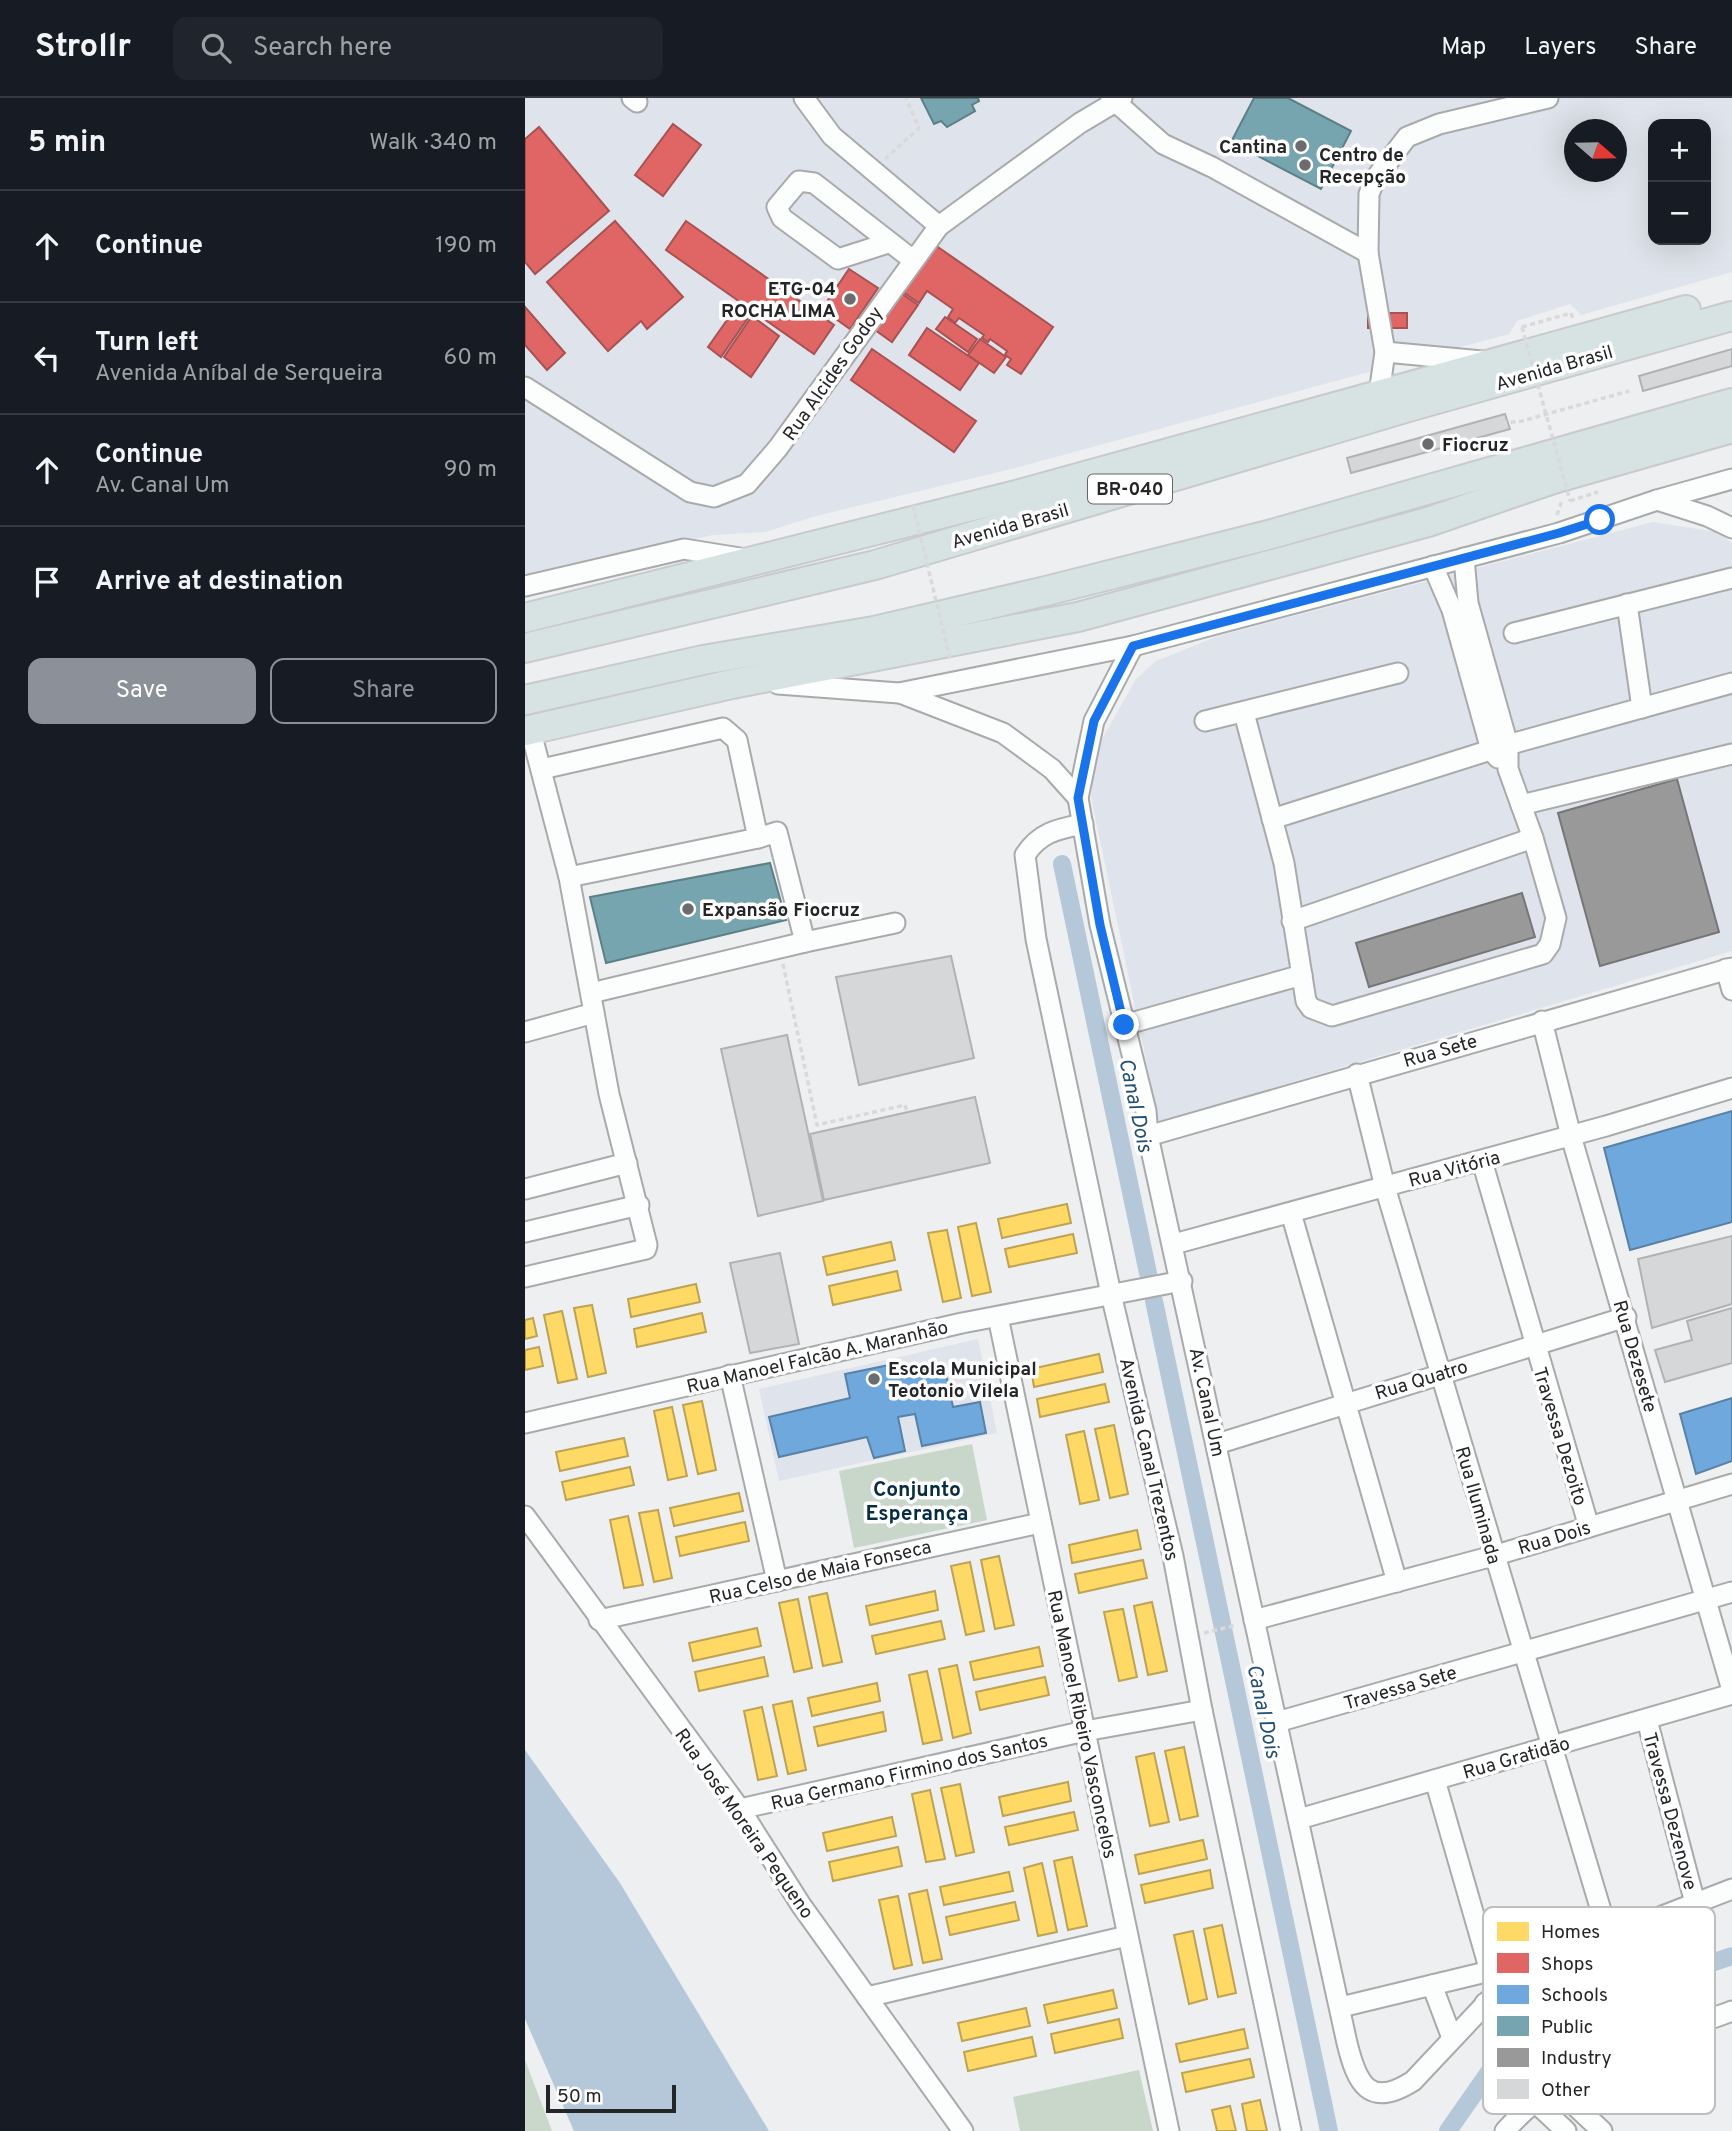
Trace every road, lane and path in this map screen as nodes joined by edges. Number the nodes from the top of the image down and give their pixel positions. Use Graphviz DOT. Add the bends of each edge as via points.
graph roads {
  1 [pos="906,98"];
  2 [pos="1548,98"];
  3 [pos="803,99"];
  4 [pos="1116,100"];
  5 [pos="873,170"];
  6 [pos="939,226"];
  7 [pos="888,243"];
  8 [pos="1368,253"];
  9 [pos="913,260"];
  10 [pos="1732,297"];
  11 [pos="1732,316"];
  12 [pos="1523,327"];
  13 [pos="1385,352"];
  14 [pos="1497,362"];
  15 [pos="525,387"];
  16 [pos="1629,391"];
  17 [pos="1379,394"];
  18 [pos="1732,402"];
  19 [pos="1544,415"];
  20 [pos="1501,423"];
  21 [pos="1732,428"];
  22 [pos="1732,479"];
  23 [pos="1571,492"];
  24 [pos="1657,500"];
  25 [pos="1570,501"];
  26 [pos="913,505"];
  27 [pos="1428,522"];
  28 [pos="1732,528"];
  29 [pos="1559,533"];
  30 [pos="1272,534"];
  31 [pos="1464,558"];
  32 [pos="753,561"];
  33 [pos="1433,566"];
  34 [pos="1732,578"];
  35 [pos="525,586"];
  36 [pos="1627,604"];
  37 [pos="525,618"];
  38 [pos="1514,633"];
  39 [pos="1133,646"];
  40 [pos="525,648"];
  41 [pos="950,660"];
  42 [pos="1398,673"];
  43 [pos="1732,683"];
  44 [pos="732,684"];
  45 [pos="899,693"];
  46 [pos="525,700"];
  47 [pos="1642,708"];
  48 [pos="1244,713"];
  49 [pos="1205,721"];
  50 [pos="528,738"];
  51 [pos="1499,747"];
  52 [pos="1732,754"];
  53 [pos="542,769"];
  54 [pos="1078,798"];
  55 [pos="1521,805"];
  56 [pos="1272,819"];
  57 [pos="1083,824"];
  58 [pos="758,838"];
  59 [pos="1533,838"];
  60 [pos="569,877"];
  61 [pos="1292,921"];
  62 [pos="895,923"];
  63 [pos="805,942"];
  64 [pos="779,948"];
  65 [pos="1729,968"];
  66 [pos="1301,975"];
  67 [pos="1732,990"];
  68 [pos="591,993"];
  69 [pos="594,1013"];
  70 [pos="1542,1021"];
  71 [pos="1124,1025"];
  72 [pos="525,1032"];
  73 [pos="1357,1074"];
  74 [pos="1732,1088"];
  75 [pos="907,1112"];
  76 [pos="1148,1136"];
  77 [pos="1571,1136"];
  78 [pos="1482,1161"];
  79 [pos="627,1163"];
  80 [pos="1385,1187"];
  81 [pos="525,1189"];
  82 [pos="639,1205"];
  83 [pos="1291,1213"];
  84 [pos="525,1233"];
  85 [pos="1174,1244"];
  86 [pos="525,1277"];
  87 [pos="1182,1281"];
  88 [pos="1111,1294"];
  89 [pos="998,1317"];
  90 [pos="1626,1317"];
  91 [pos="1533,1345"];
  92 [pos="1442,1372"];
  93 [pos="730,1375"];
  94 [pos="1345,1403"];
  95 [pos="525,1423"];
  96 [pos="1217,1444"];
  97 [pos="1732,1484"];
  98 [pos="1677,1501"];
  99 [pos="525,1516"];
  100 [pos="1040,1522"];
  101 [pos="1588,1527"];
  102 [pos="1493,1556"];
  103 [pos="777,1581"];
  104 [pos="1397,1582"];
  105 [pos="1732,1592"];
  106 [pos="1707,1599"];
  107 [pos="599,1620"];
  108 [pos="1245,1622"];
  109 [pos="1208,1632"];
  110 [pos="1522,1651"];
  111 [pos="1732,1692"];
  112 [pos="1202,1710"];
  113 [pos="1647,1720"];
  114 [pos="1277,1722"];
  115 [pos="1085,1731"];
  116 [pos="1551,1747"];
  117 [pos="1435,1780"];
  118 [pos="740,1809"];
  119 [pos="1299,1819"];
  120 [pos="1732,1889"];
  121 [pos="1696,1903"];
  122 [pos="1600,1907"];
  123 [pos="1685,1907"];
  124 [pos="1127,1936"];
  125 [pos="1483,1947"];
  126 [pos="1483,1973"];
  127 [pos="1432,1985"];
  128 [pos="867,1997"];
  129 [pos="1483,2005"];
  130 [pos="1341,2007"];
  131 [pos="1732,2011"];
  132 [pos="1715,2017"];
  133 [pos="1452,2038"];
  134 [pos="1524,2114"];
  135 [pos="1548,2114"];
  136 [pos="1584,2114"];
  137 [pos="963,2131"];
  138 [pos="1169,2131"];
  139 [pos="1291,2131"];
  140 [pos="1505,2131"];
  141 [pos="1566,2131"];
  142 [pos="1602,2131"];
  1 -- 5 [label="path" via="919,128"];
  2 -- 8 [label="street" via="1439,124 1407,137 1383,165 1369,194"];
  3 -- 5 [label="street" via="832,136"];
  4 -- 6 [label="street, Rua Alcides Godoy"];
  4 -- 8 [label="street" via="1163,144"];
  5 -- 6 [label="street"];
  6 -- 9 [label="street, Rua Alcides Godoy"];
  7 -- 7 [label="street" via="805,180 799,181 777,208 782,218 838,259"];
  7 -- 9 [label="street"];
  8 -- 13 [label="street"];
  9 -- 15 [label="street, Rua Alcides Godoy" via="763,469 726,494 703,496 671,482"];
  10 -- 14 [label="highway, Avenida Brasil"];
  11 -- 40 [label="highway, Avenida Brasil / BR-040" via="875,565"];
  12 -- 19 [label="path, bridge"];
  13 -- 14 [label="street"];
  13 -- 17 [label="street"];
  14 -- 17 [label="highway, Avenida Brasil"];
  16 -- 19 [label="path"];
  17 -- 32 [label="highway, Avenida Brasil" via="1020,494"];
  18 -- 30 [label="highway"];
  19 -- 20 [label="path"];
  19 -- 25 [label="path, bridge"];
  21 -- 27 [label="highway" via="1553,479"];
  22 -- 24 [label="street"];
  23 -- 29 [label="path" via="1558,502"];
  24 -- 28 [label="street"];
  24 -- 29 [label="street"];
  26 -- 41 [label="path, bridge"];
  27 -- 30 [label="highway"];
  27 -- 44 [label="highway" via="1079,617"];
  29 -- 31 [label="street"];
  30 -- 46 [label="highway" via="874,631 703,660"];
  31 -- 33 [label="street"];
  31 -- 51 [label="street" via="1468,603"];
  32 -- 35 [label="street" via="684,549"];
  32 -- 37 [label="highway, Avenida Brasil"];
  33 -- 39 [label="street"];
  33 -- 51 [label="street"];
  34 -- 36 [label="street"];
  36 -- 38 [label="street"];
  36 -- 47 [label="street"];
  39 -- 45 [label="street"];
  39 -- 54 [label="street" via="1094,721"];
  42 -- 48 [label="street"];
  43 -- 47 [label="street"];
  44 -- 45 [label="street"];
  44 -- 50 [label="highway"];
  45 -- 54 [label="street" via="1003,733 1052,769"];
  47 -- 51 [label="street"];
  48 -- 49 [label="street"];
  48 -- 56 [label="street"];
  50 -- 53 [label="street"];
  51 -- 55 [label="street"];
  51 -- 56 [label="street"];
  52 -- 55 [label="street"];
  53 -- 58 [label="street" via="723,729 737,740"];
  53 -- 60 [label="street"];
  54 -- 57 [label="street, Av. Canal Um"];
  55 -- 59 [label="street"];
  56 -- 61 [label="street"];
  57 -- 71 [label="street, Av. Canal Um" via="1100,925"];
  57 -- 88 [label="street, Avenida Canal Trezentos" via="1048,832 1034,842 1025,855 1025,867"];
  58 -- 60 [label="street"];
  58 -- 63 [label="street" via="777,832"];
  59 -- 61 [label="street"];
  59 -- 66 [label="street" via="1556,918 1543,954 1332,1016 1311,1009"];
  60 -- 68 [label="street"];
  61 -- 66 [label="street"];
  62 -- 63 [label="street"];
  63 -- 64 [label="street"];
  64 -- 68 [label="street"];
  64 -- 75 [label="path" via="817,1125 905,1105"];
  65 -- 67 [label="street"];
  65 -- 70 [label="street, Rua Sete"];
  66 -- 71 [label="street"];
  68 -- 69 [label="street"];
  69 -- 72 [label="street"];
  69 -- 79 [label="street"];
  70 -- 73 [label="street, Rua Sete"];
  70 -- 77 [label="street, Rua Dezesete"];
  71 -- 76 [label="street, Av. Canal Um"];
  73 -- 76 [label="street, Rua Sete"];
  73 -- 80 [label="street, Rua Iluminada"];
  74 -- 77 [label="street, Rua Vitória"];
  76 -- 85 [label="street, Av. Canal Um"];
  77 -- 78 [label="street, Rua Vitória"];
  77 -- 90 [label="street, Rua Dezesete"];
  78 -- 80 [label="street, Rua Vitória"];
  78 -- 91 [label="street, Travessa Dezoito"];
  79 -- 81 [label="street"];
  79 -- 82 [label="street"];
  80 -- 83 [label="street, Rua Vitória"];
  80 -- 92 [label="street, Rua Iluminada"];
  82 -- 84 [label="street"];
  82 -- 86 [label="street" via="646,1249"];
  83 -- 85 [label="street, Rua Vitória"];
  83 -- 94 [label="street"];
  85 -- 87 [label="street, Av. Canal Um"];
  87 -- 88 [label="street, Rua Manoel Falcão A. Maranhão"];
  87 -- 96 [label="street, Av. Canal Um"];
  88 -- 89 [label="street, Rua Manoel Falcão A. Maranhão"];
  88 -- 112 [label="street, Avenida Canal Trezentos" via="1173,1556"];
  89 -- 93 [label="street, Rua Manoel Falcão A. Maranhão"];
  89 -- 100 [label="street, Rua Manoel Ribeiro Vasconcelos"];
  90 -- 91 [label="street, Rua Quatro"];
  90 -- 98 [label="street, Rua Dezesete"];
  91 -- 92 [label="street, Rua Quatro"];
  91 -- 101 [label="street, Travessa Dezoito"];
  92 -- 94 [label="street, Rua Quatro"];
  92 -- 102 [label="street, Rua Iluminada"];
  93 -- 95 [label="street, Rua Manoel Falcão A. Maranhão"];
  93 -- 103 [label="street"];
  94 -- 96 [label="street, Rua Quatro"];
  94 -- 104 [label="street"];
  96 -- 108 [label="street, Av. Canal Um"];
  97 -- 98 [label="street, Rua Dois"];
  98 -- 101 [label="street, Rua Dois"];
  98 -- 106 [label="street, Rua Dezesete"];
  99 -- 107 [label="street, Rua José Moreira Pequeno"];
  100 -- 103 [label="street, Rua Celso de Maia Fonseca"];
  100 -- 115 [label="street, Rua Manoel Ribeiro Vasconcelos"];
  101 -- 102 [label="street, Rua Dois"];
  102 -- 104 [label="street, Rua Dois"];
  102 -- 110 [label="street, Rua Iluminada"];
  103 -- 107 [label="street, Rua Celso de Maia Fonseca"];
  104 -- 108 [label="street, Rua Dois"];
  105 -- 106 [label="street, Travessa Sete"];
  106 -- 110 [label="street, Travessa Sete"];
  106 -- 111 [label="street, Rua Dezesete"];
  107 -- 118 [label="street, Rua José Moreira Pequeno"];
  108 -- 109 [label="path"];
  108 -- 114 [label="street, Av. Canal Um"];
  110 -- 114 [label="street, Travessa Sete"];
  110 -- 116 [label="street, Rua Iluminada"];
  111 -- 113 [label="street, Rua Gratidão"];
  112 -- 115 [label="street, Rua Germano Firmino dos Santos"];
  112 -- 139 [label="street, Avenida Canal Trezentos"];
  113 -- 116 [label="street, Rua Gratidão"];
  113 -- 121 [label="street, Travessa Dezenove"];
  114 -- 119 [label="street, Av. Canal Um"];
  115 -- 118 [label="street, Rua Germano Firmino dos Santos"];
  115 -- 124 [label="street, Rua Manoel Ribeiro Vasconcelos"];
  116 -- 117 [label="street, Rua Gratidão"];
  116 -- 122 [label="street, Rua Iluminada"];
  117 -- 119 [label="street, Rua Gratidão"];
  117 -- 125 [label="street"];
  118 -- 128 [label="street, Rua José Moreira Pequeno"];
  119 -- 130 [label="street, Av. Canal Um"];
  120 -- 121 [label="street"];
  121 -- 123 [label="street"];
  124 -- 128 [label="street"];
  124 -- 138 [label="street, Rua Manoel Ribeiro Vasconcelos"];
  126 -- 127 [label="street"];
  127 -- 130 [label="street"];
  127 -- 133 [label="street"];
  128 -- 137 [label="street, Rua José Moreira Pequeno"];
  129 -- 133 [label="street"];
  130 -- 133 [label="street, Av. Canal Um" via="1353,2066 1370,2091 1378,2094 1413,2081"];
  131 -- 132 [label="street"];
  134 -- 140 [label="street"];
  135 -- 141 [label="street"];
  136 -- 142 [label="street"];
}
